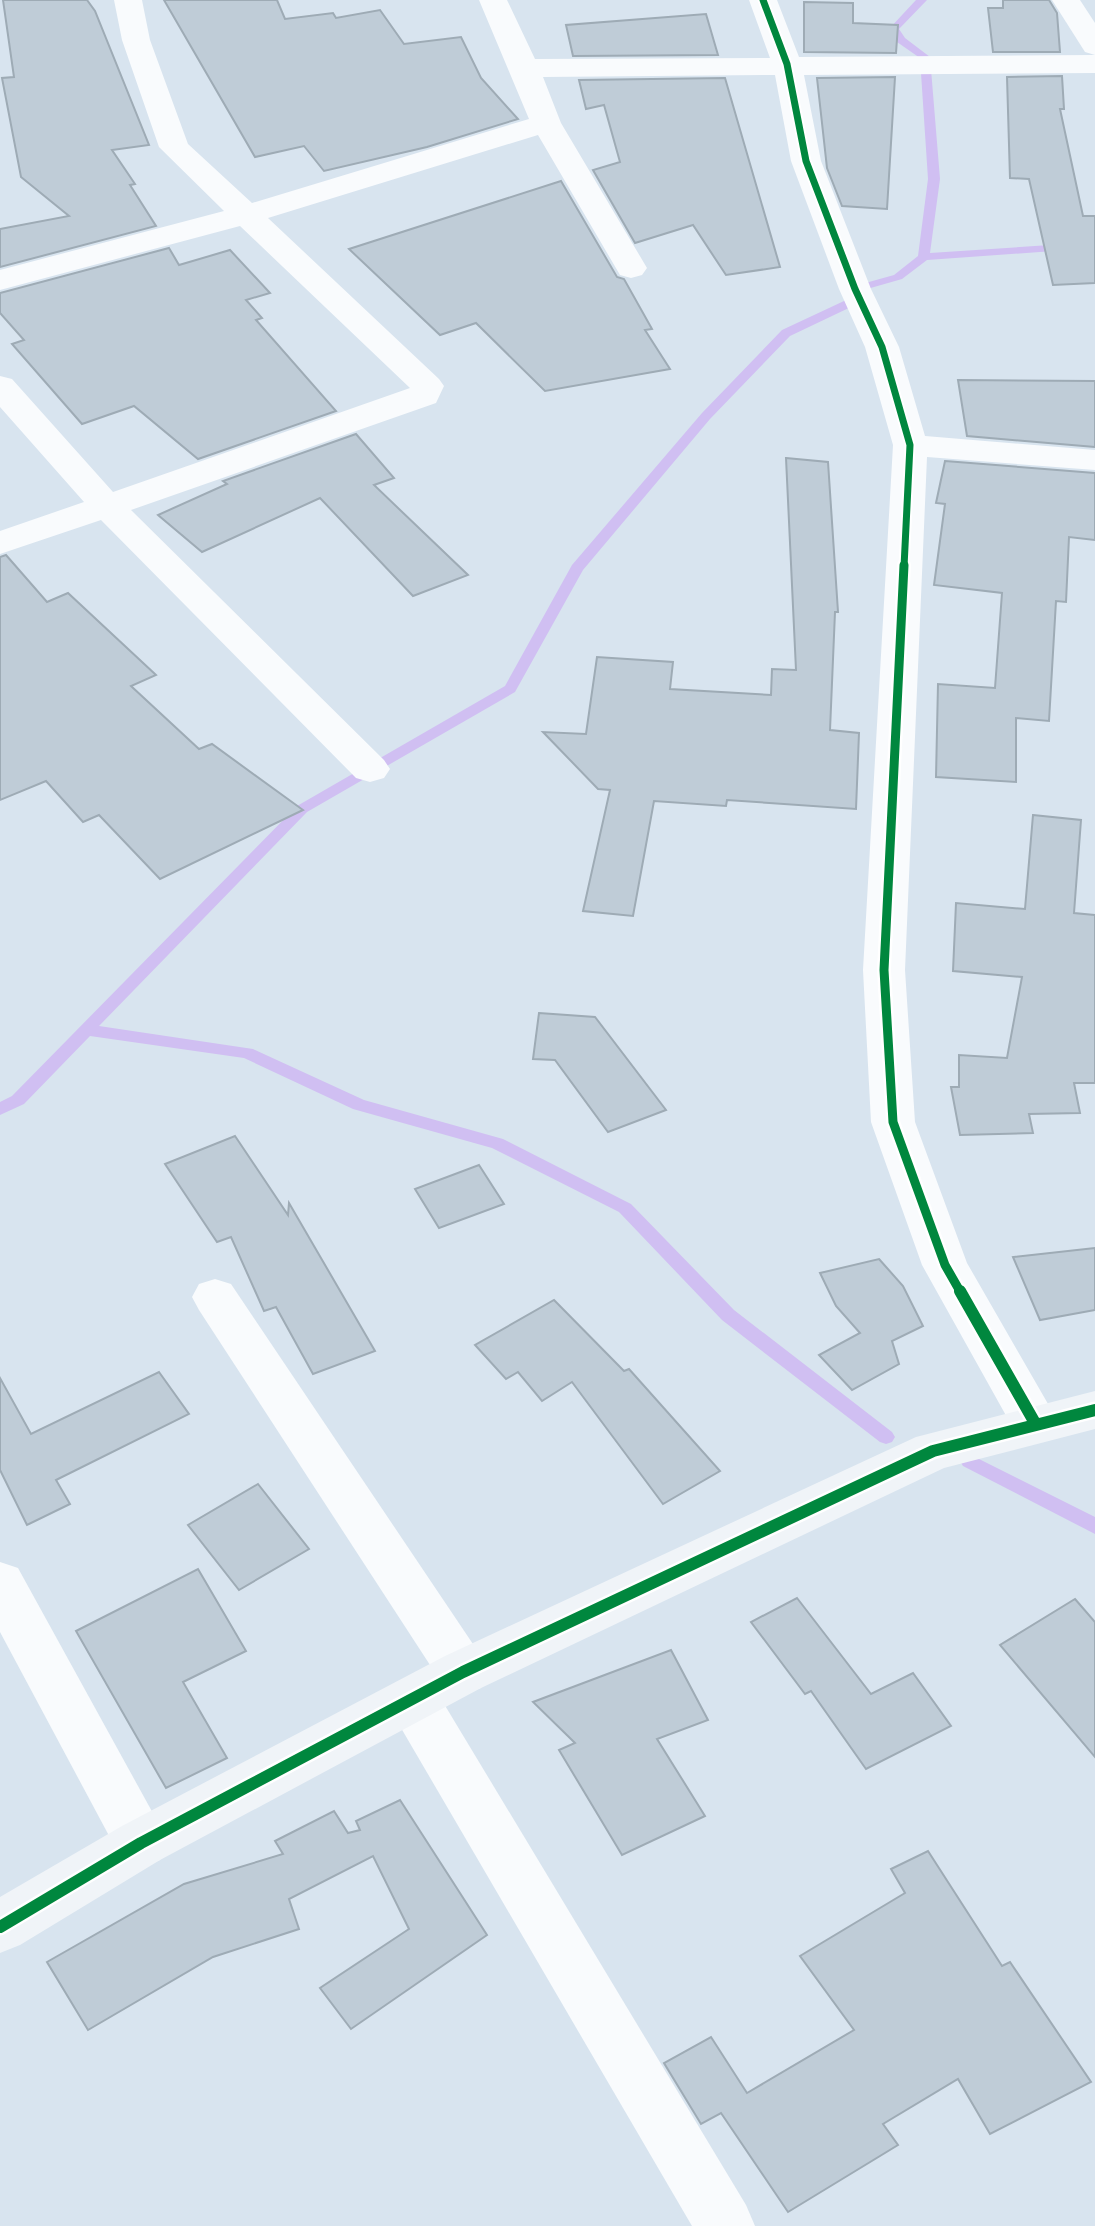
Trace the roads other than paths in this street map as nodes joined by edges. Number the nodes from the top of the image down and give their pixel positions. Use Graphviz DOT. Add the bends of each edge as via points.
graph roads {
  1 [pos="128,0"];
  2 [pos="493,0"];
  3 [pos="763,0"];
  4 [pos="1066,0"];
  5 [pos="1095,46"];
  6 [pos="787,64"];
  7 [pos="1095,64"];
  8 [pos="525,68"];
  9 [pos="546,123"];
  10 [pos="243,216"];
  11 [pos="631,268"];
  12 [pos="0,280"];
  13 [pos="0,386"];
  14 [pos="910,445"];
  15 [pos="1095,460"];
  16 [pos="106,505"];
  17 [pos="0,543"];
  18 [pos="370,769"];
  19 [pos="215,1297"];
  20 [pos="1095,1410"];
  21 [pos="1035,1423"];
  22 [pos="0,1583"];
  23 [pos="463,1672"];
  24 [pos="413,1700"];
  25 [pos="141,1843"];
  26 [pos="0,1927"];
  27 [pos="725,2226"];
  1 -- 10 [label="street" via="136,40 174,147"];
  2 -- 8 [label="street"];
  3 -- 6 [label="street"];
  4 -- 5 [label="street"];
  6 -- 7 [label="street"];
  6 -- 8 [label="street"];
  6 -- 14 [label="street" via="806,161 882,347"];
  8 -- 9 [label="street"];
  9 -- 10 [label="street"];
  9 -- 11 [label="street"];
  10 -- 12 [label="street"];
  10 -- 16 [label="street" via="427,386 424,396"];
  13 -- 16 [label="street"];
  14 -- 15 [label="street"];
  14 -- 21 [label="street" via="884,970 893,1122 945,1265"];
  16 -- 17 [label="street"];
  16 -- 18 [label="street"];
  19 -- 23 [label="street"];
  20 -- 21 [label="street"];
  21 -- 23 [label="street" via="933,1451"];
  22 -- 25 [label="street"];
  23 -- 24 [label="street"];
  24 -- 25 [label="street"];
  24 -- 27 [label="street"];
  25 -- 26 [label="street"];
}
